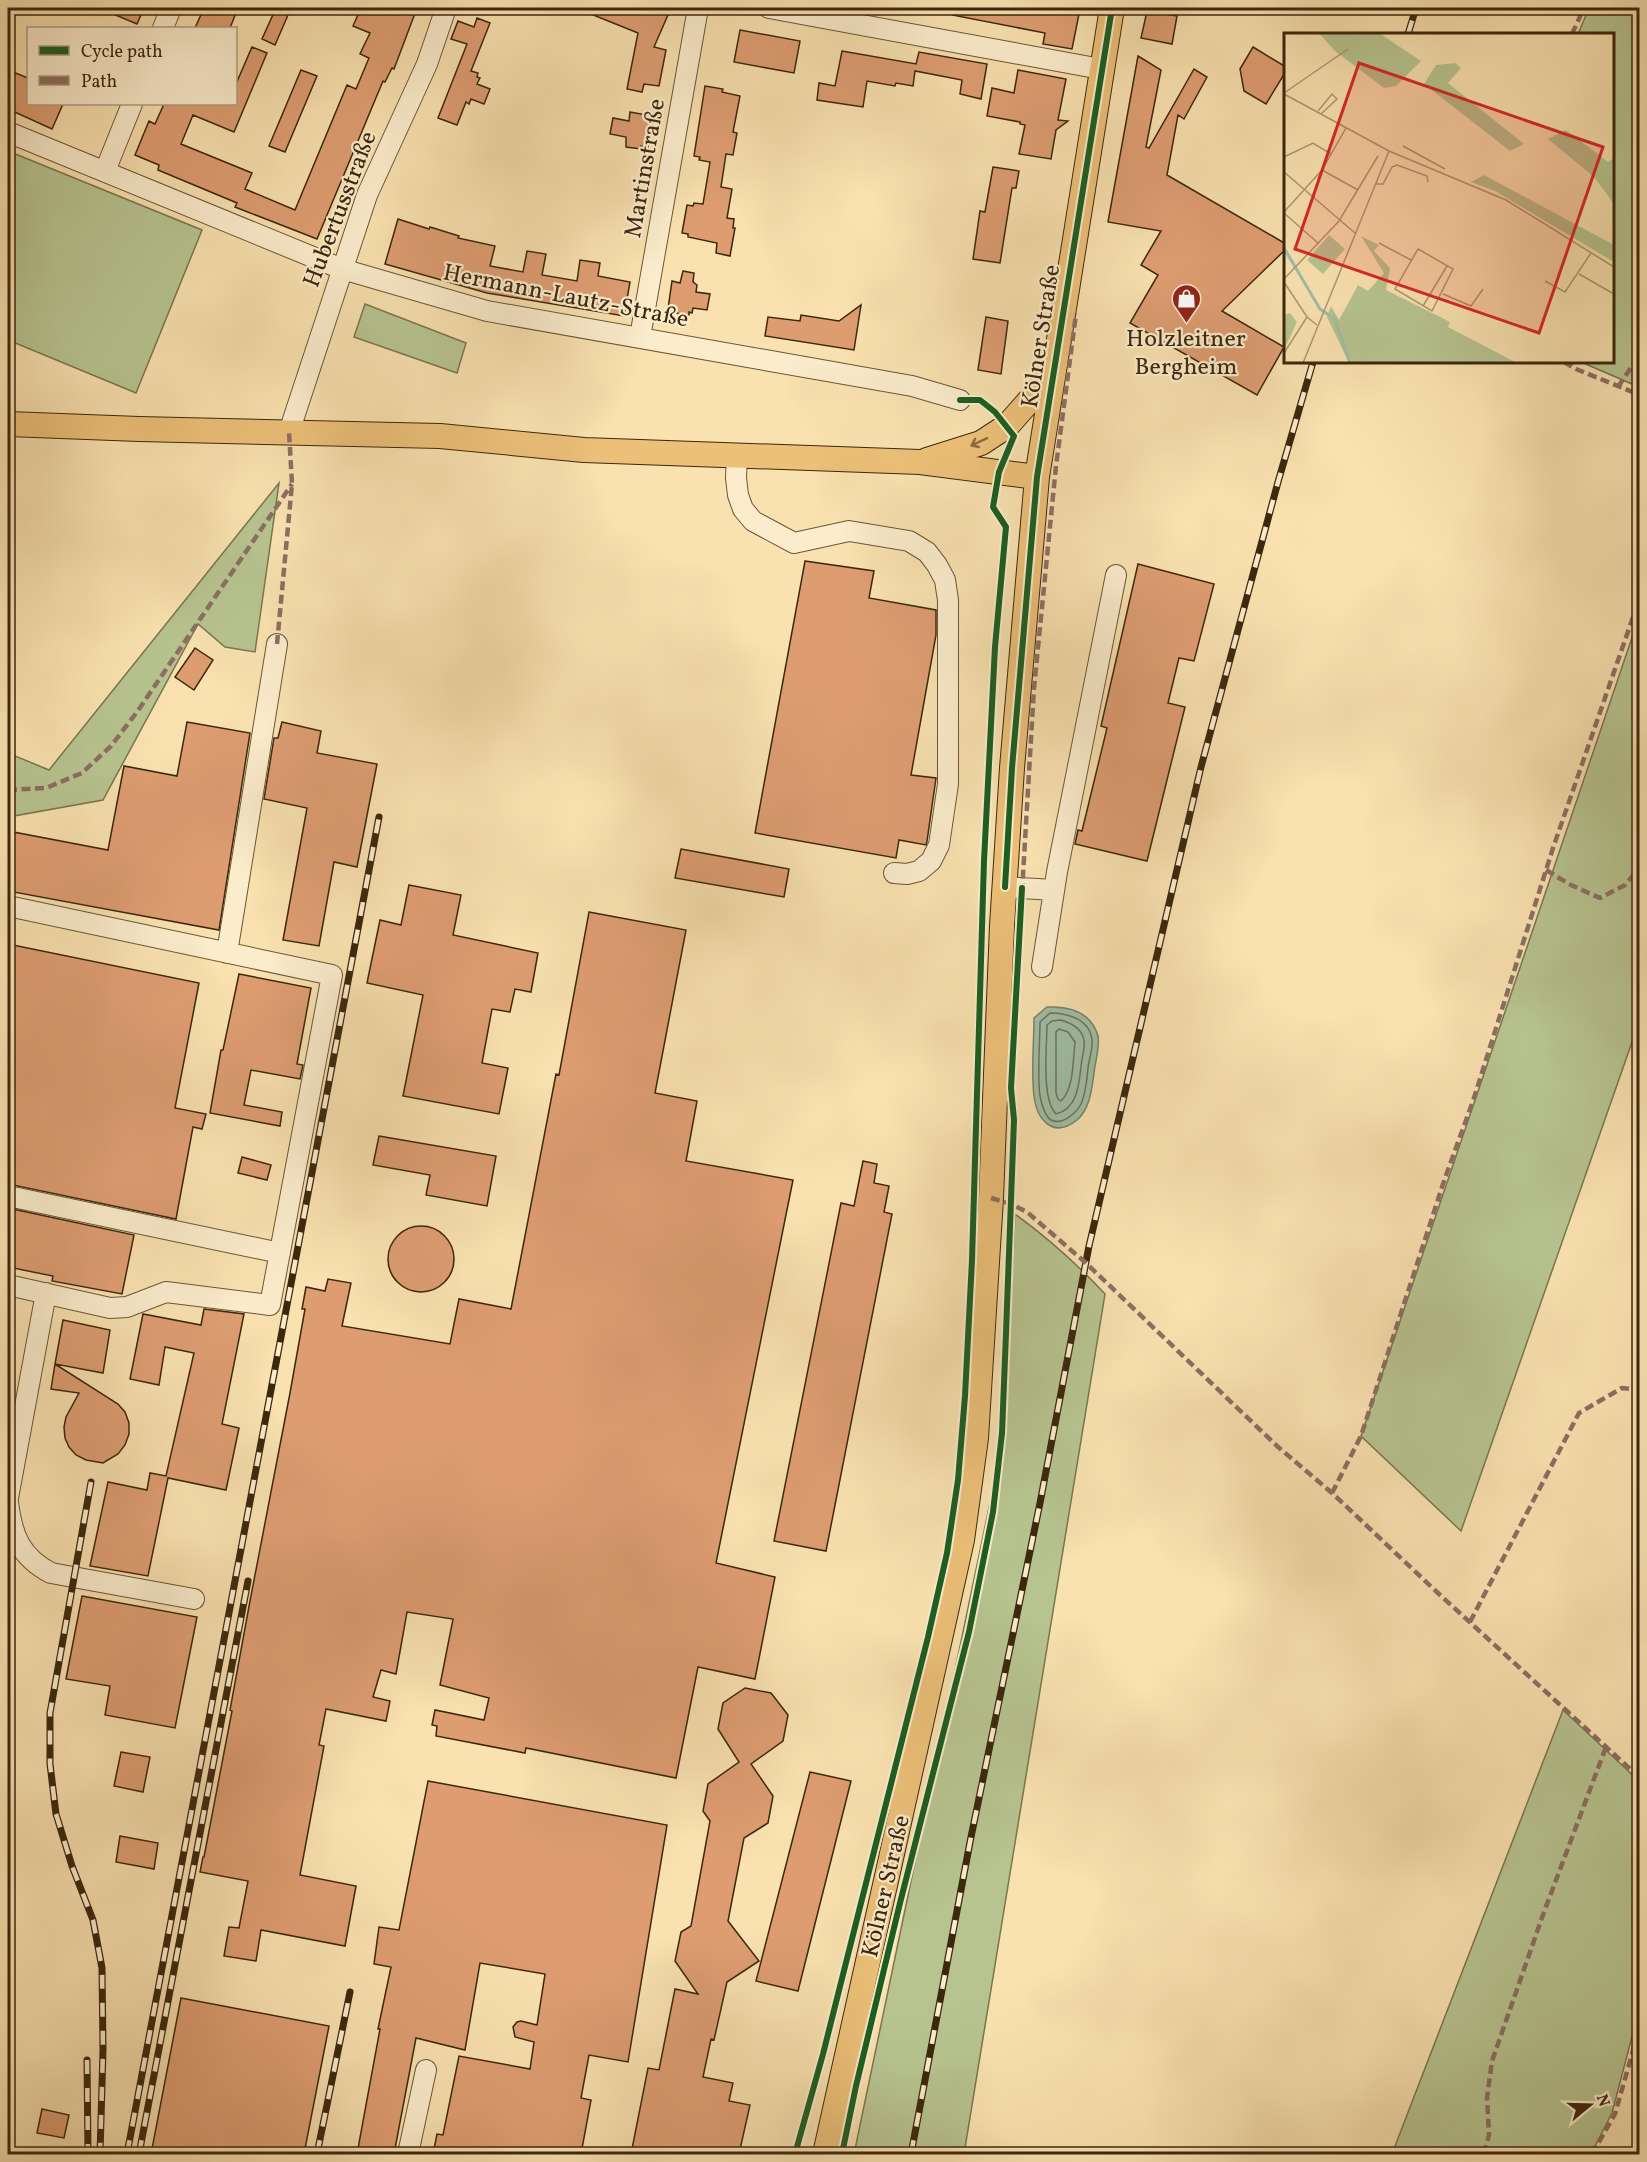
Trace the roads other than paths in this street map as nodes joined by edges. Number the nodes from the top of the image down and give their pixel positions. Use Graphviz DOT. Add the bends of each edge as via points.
graph roads {
  1 [pos="171,8"];
  2 [pos="446,8"];
  3 [pos="698,8"];
  4 [pos="769,8"];
  5 [pos="1112,8"];
  6 [pos="855,15"];
  7 [pos="163,27"];
  8 [pos="1101,69"];
  9 [pos="132,105"];
  10 [pos="8,132"];
  11 [pos="105,171"];
  12 [pos="342,269"];
  13 [pos="640,337"];
  14 [pos="1052,375"];
  15 [pos="960,400"];
  16 [pos="8,424"];
  17 [pos="289,432"];
  18 [pos="736,455"];
  19 [pos="920,462"];
  20 [pos="1037,477"];
  21 [pos="1116,575"];
  22 [pos="277,644"];
  23 [pos="894,873"];
  24 [pos="1005,887"];
  25 [pos="1054,890"];
  26 [pos="8,906"];
  27 [pos="227,953"];
  28 [pos="1042,968"];
  29 [pos="8,1196"];
  30 [pos="280,1253"];
  31 [pos="8,1285"];
  32 [pos="46,1293"];
  33 [pos="8,1500"];
  34 [pos="194,1599"];
  35 [pos="426,2070"];
  36 [pos="408,2154"];
  37 [pos="825,2154"];
  1 -- 7 [label="street"];
  2 -- 12 [label="street, Hubertusstraße" via="427,64 367,195"];
  3 -- 13 [label="street, Martinstraße"];
  4 -- 6 [label="street"];
  5 -- 8 [label="main road, Kölner Straße"];
  6 -- 8 [label="street"];
  8 -- 14 [label="main road, Kölner Straße"];
  9 -- 11 [label="street"];
  10 -- 11 [label="street, Hermann-Lautz-Straße"];
  11 -- 12 [label="street, Hermann-Lautz-Straße"];
  12 -- 13 [label="street, Hermann-Lautz-Straße" via="487,311"];
  12 -- 17 [label="street, Hubertusstraße"];
  13 -- 15 [label="street, Hermann-Lautz-Straße" via="912,386"];
  14 -- 19 [label="main road, one-way" via="1007,426 981,443"];
  14 -- 20 [label="main road, Kölner Straße"];
  16 -- 17 [label="main road"];
  17 -- 18 [label="main road" via="440,436 585,450"];
  18 -- 19 [label="main road"];
  18 -- 23 [label="street" via="738,495 753,521 794,543 849,531 909,541 927,552 945,580 948,784 939,845 931,861 919,871"];
  19 -- 20 [label="main road"];
  20 -- 24 [label="main road, Kölner Straße"];
  21 -- 25 [label="street"];
  22 -- 27 [label="street"];
  24 -- 25 [label="street"];
  24 -- 37 [label="main road, Kölner Straße" via="976,1438 962,1540"];
  25 -- 28 [label="street"];
  26 -- 27 [label="street"];
  27 -- 30 [label="street" via="332,975"];
  29 -- 30 [label="street"];
  30 -- 32 [label="street" via="270,1305 166,1292 128,1307 110,1308"];
  31 -- 32 [label="street"];
  32 -- 33 [label="street"];
  33 -- 34 [label="street" via="12,1526 24,1553 35,1565 51,1573"];
  35 -- 36 [label="street"];
}
